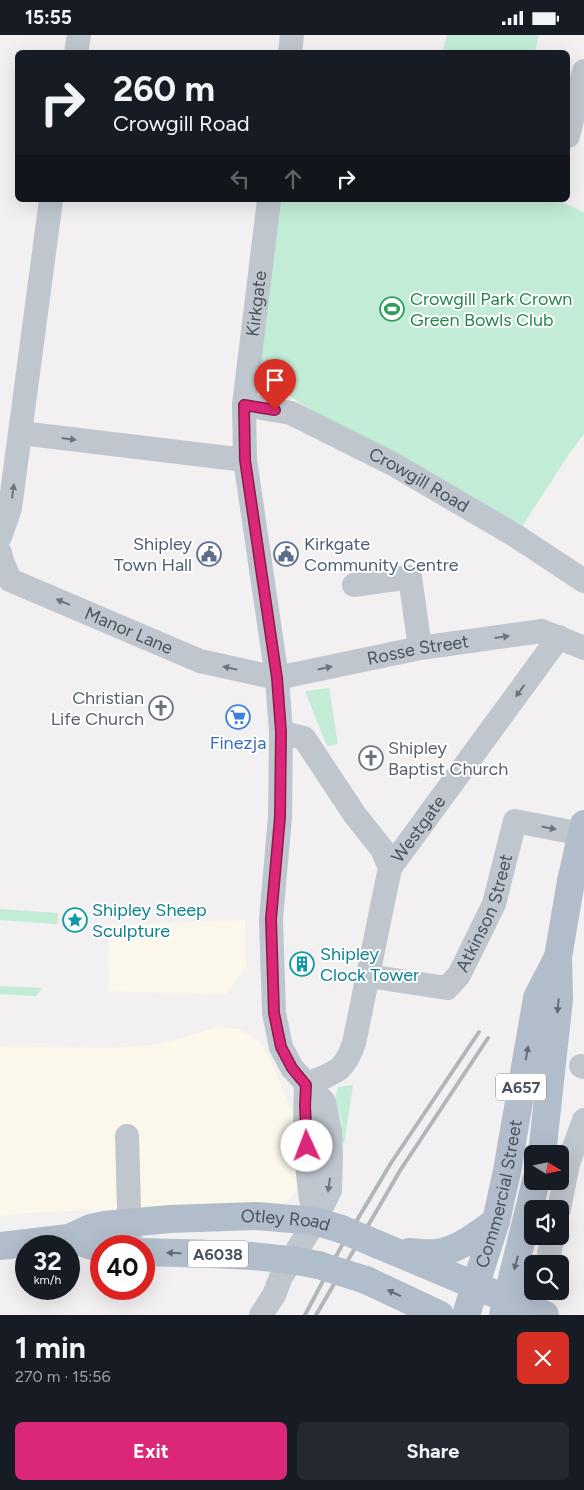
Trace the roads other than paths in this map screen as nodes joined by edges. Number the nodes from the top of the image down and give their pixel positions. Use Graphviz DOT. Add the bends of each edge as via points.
graph roads {
  1 [pos="79,35"];
  2 [pos="292,35"];
  3 [pos="76,50"];
  4 [pos="290,50"];
  5 [pos="584,71"];
  6 [pos="570,128"];
  7 [pos="51,202"];
  8 [pos="269,202"];
  9 [pos="244,405"];
  10 [pos="21,433"];
  11 [pos="245,460"];
  12 [pos="0,537"];
  13 [pos="0,553"];
  14 [pos="584,581"];
  15 [pos="354,585"];
  16 [pos="559,637"];
  17 [pos="420,648"];
  18 [pos="584,648"];
  19 [pos="277,678"];
  20 [pos="281,732"];
  21 [pos="583,829"];
  22 [pos="390,869"];
  23 [pos="558,957"];
  24 [pos="368,976"];
  25 [pos="306,1085"];
  26 [pos="584,1120"];
  27 [pos="127,1136"];
  28 [pos="543,1145"];
  29 [pos="534,1190"];
  30 [pos="561,1200"];
  31 [pos="496,1221"];
  32 [pos="328,1225"];
  33 [pos="130,1234"];
  34 [pos="76,1235"];
  35 [pos="15,1244"];
  36 [pos="0,1246"];
  37 [pos="390,1248"];
  38 [pos="155,1252"];
  39 [pos="305,1262"];
  40 [pos="475,1284"];
  41 [pos="502,1309"];
  42 [pos="261,1315"];
  43 [pos="440,1315"];
  44 [pos="466,1315"];
  45 [pos="545,1315"];
  1 -- 3 [label="street"];
  2 -- 4 [label="street"];
  5 -- 6 [label="street"];
  7 -- 10 [label="street"];
  8 -- 9 [label="street, Kirkgate"];
  9 -- 11 [label="street, Kirkgate"];
  9 -- 14 [label="street, Crowgill Road" via="291,413 393,464 516,536"];
  10 -- 11 [label="street, one-way"];
  12 -- 10 [label="street, one-way" via="10,508"];
  11 -- 19 [label="street, Kirkgate"];
  19 -- 13 [label="street, Manor Lane, one-way" via="200,661 10,580"];
  15 -- 17 [label="street" via="410,577"];
  17 -- 16 [label="street, Rosse Street, one-way" via="542,631"];
  16 -- 18 [label="street"];
  16 -- 22 [label="street, Westgate, one-way"];
  19 -- 17 [label="street, Rosse Street, one-way"];
  19 -- 20 [label="street, Kirkgate"];
  20 -- 22 [label="street" via="304,738 355,815 382,849"];
  20 -- 25 [label="street, Kirkgate" via="280,817 271,919 274,1013 281,1047"];
  21 -- 23 [label="main road, Commercial Street / A657"];
  24 -- 21 [label="street, Atkinson Street, one-way" via="447,988 459,975 494,904 515,821"];
  22 -- 24 [label="street, Westgate"];
  23 -- 28 [label="main road, Commercial Street / A657, one-way" via="559,999"];
  31 -- 23 [label="main road, Commercial Street / A657, one-way" via="537,998"];
  24 -- 25 [label="street, Westgate" via="349,1059 340,1070"];
  25 -- 32 [label="street" via="309,1191"];
  26 -- 30 [label="street" via="568,1164"];
  27 -- 33 [label="street"];
  29 -- 41 [label="main road, Commercial Street, one-way"];
  31 -- 37 [label="main road" via="472,1239 435,1253"];
  31 -- 40 [label="main road, Commercial Street / A657"];
  32 -- 33 [label="main road, Otley Road / A6038" via="257,1216"];
  32 -- 37 [label="main road, Otley Road / A6038, bridge"];
  32 -- 39 [label="street"];
  33 -- 34 [label="main road, Otley Road / A6038" via="105,1225"];
  35 -- 36 [label="main road, Otley Road / A6038"];
  37 -- 40 [label="main road, Otley Road / A6038"];
  39 -- 38 [label="main road, Otley Road / A6038, one-way" via="257,1255"];
  39 -- 42 [label="street" via="281,1277"];
  43 -- 39 [label="main road, Otley Road / A6038, one-way, bridge" via="366,1280"];
  40 -- 41 [label="main road, Otley Road / A6038"];
  40 -- 44 [label="main road, Commercial Street / A657"];
  41 -- 45 [label="main road, Otley Road / A6038"];
}
